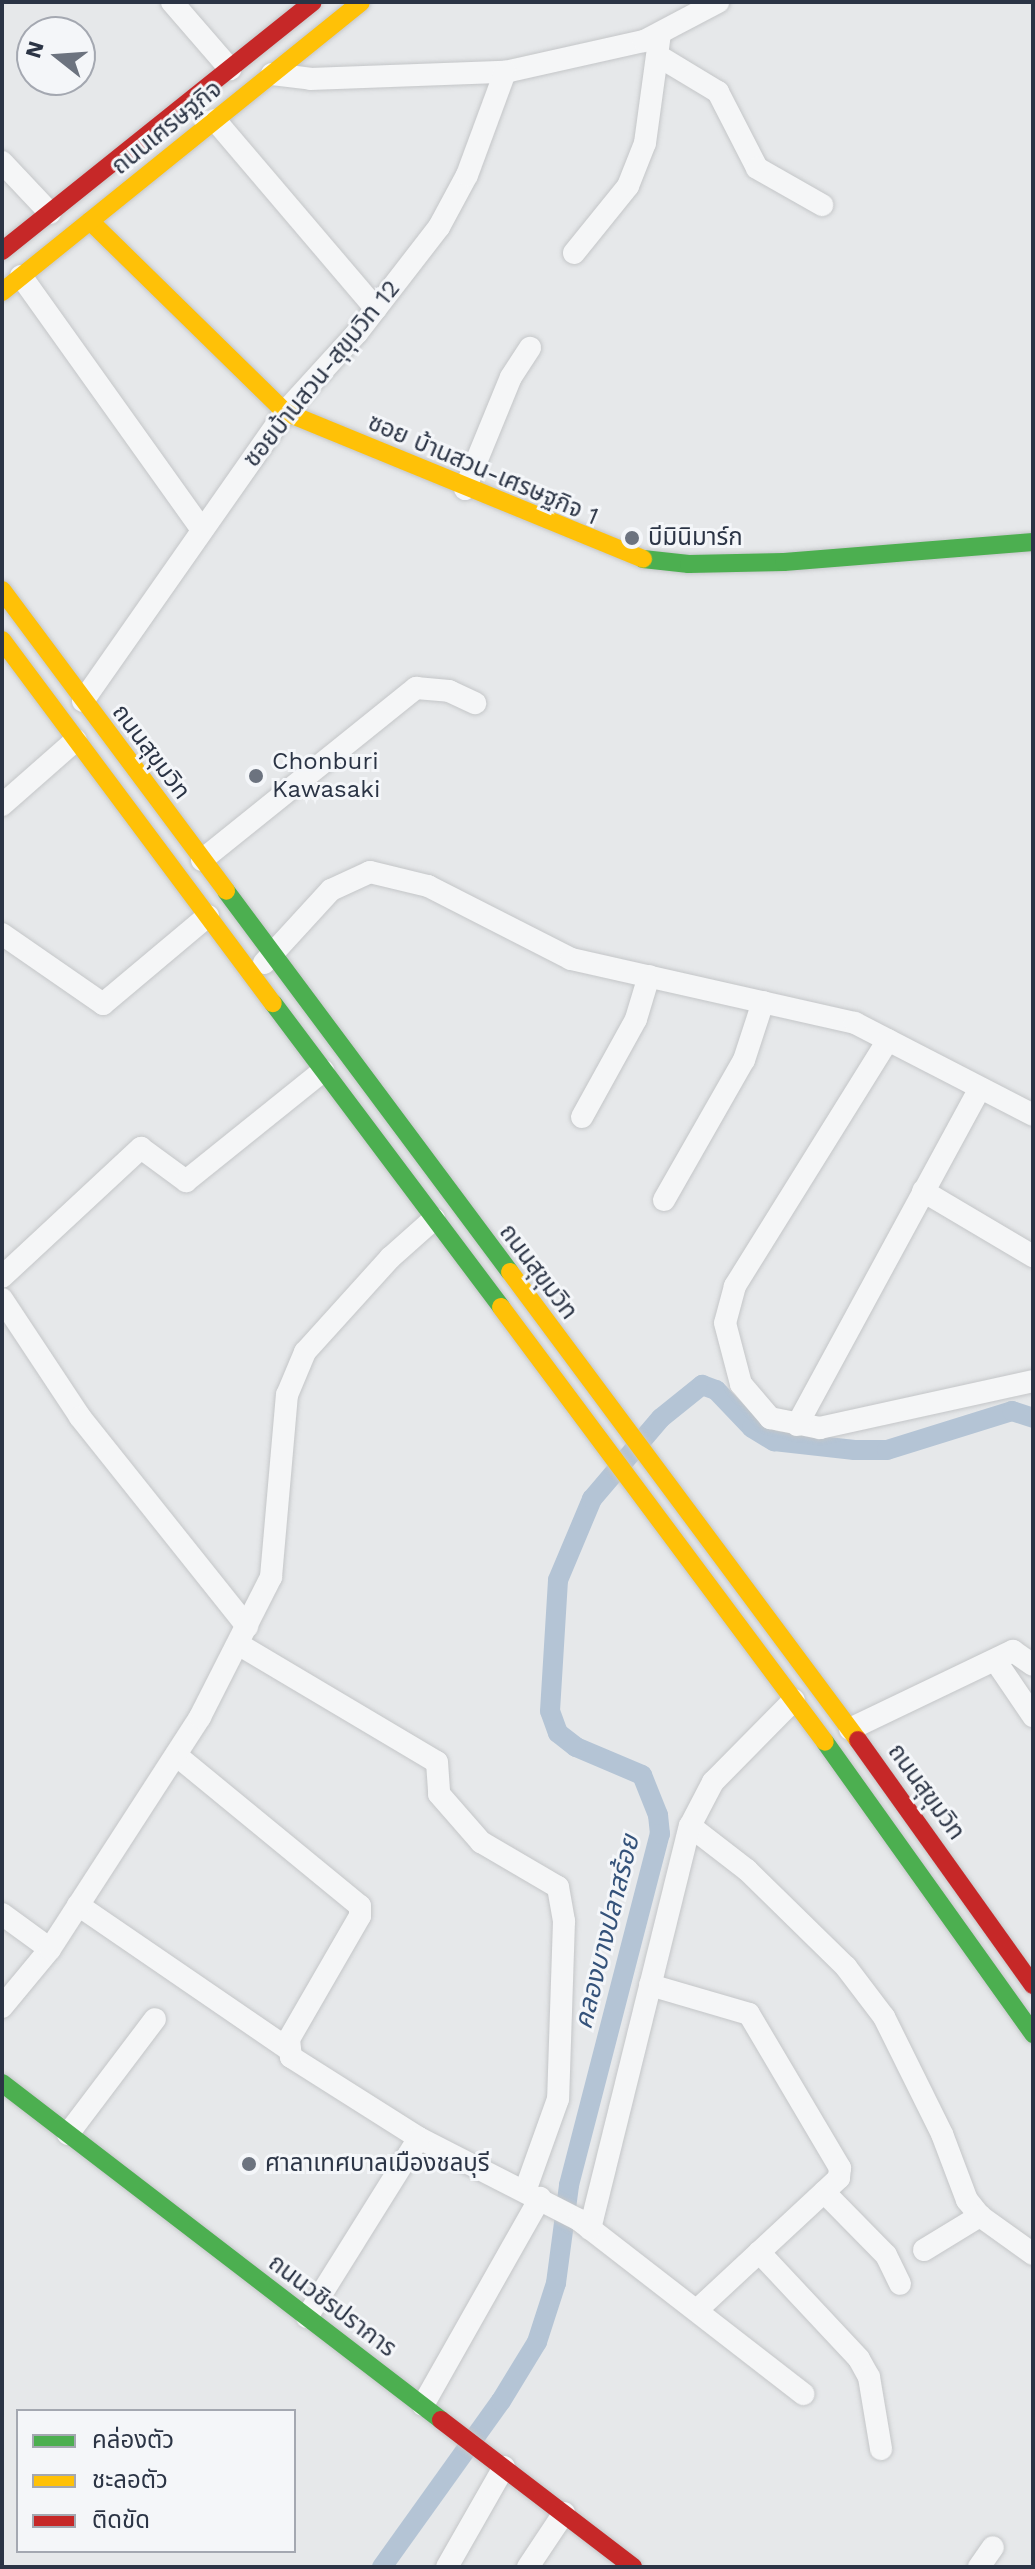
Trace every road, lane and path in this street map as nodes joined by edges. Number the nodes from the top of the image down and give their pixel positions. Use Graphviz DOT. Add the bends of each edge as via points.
graph roads {
  1 [pos="172,2"];
  2 [pos="313,2"];
  3 [pos="361,2"];
  4 [pos="718,2"];
  5 [pos="660,34"];
  6 [pos="660,57"];
  7 [pos="230,69"];
  8 [pos="505,72"];
  9 [pos="272,74"];
  10 [pos="215,120"];
  11 [pos="2,162"];
  12 [pos="822,205"];
  13 [pos="50,213"];
  14 [pos="90,221"];
  15 [pos="2,251"];
  16 [pos="574,253"];
  17 [pos="21,276"];
  18 [pos="2,292"];
  19 [pos="376,309"];
  20 [pos="530,348"];
  21 [pos="285,412"];
  22 [pos="465,489"];
  23 [pos="202,530"];
  24 [pos="1033,542"];
  25 [pos="2,590"];
  26 [pos="2,640"];
  27 [pos="83,701"];
  28 [pos="475,703"];
  29 [pos="76,740"];
  30 [pos="2,805"];
  31 [pos="202,860"];
  32 [pos="208,916"];
  33 [pos="2,934"];
  34 [pos="272,954"];
  35 [pos="252,976"];
  36 [pos="649,976"];
  37 [pos="763,1002"];
  38 [pos="888,1040"];
  39 [pos="323,1071"];
  40 [pos="980,1088"];
  41 [pos="1033,1115"];
  42 [pos="582,1117"];
  43 [pos="923,1191"];
  44 [pos="664,1200"];
  45 [pos="434,1219"];
  46 [pos="1033,1256"];
  47 [pos="2,1277"];
  48 [pos="2,1299"];
  49 [pos="1033,1381"];
  50 [pos="797,1425"];
  51 [pos="741,1584"];
  52 [pos="719,1599"];
  53 [pos="242,1635"];
  54 [pos="995,1660"];
  55 [pos="1033,1665"];
  56 [pos="794,1700"];
  57 [pos="1033,1716"];
  58 [pos="850,1729"];
  59 [pos="176,1755"];
  60 [pos="690,1826"];
  61 [pos="78,1905"];
  62 [pos="2,1914"];
  63 [pos="50,1949"];
  64 [pos="650,1985"];
  65 [pos="1033,1985"];
  66 [pos="2,2007"];
  67 [pos="155,2019"];
  68 [pos="1033,2034"];
  69 [pos="288,2049"];
  70 [pos="2,2083"];
  71 [pos="2,2104"];
  72 [pos="35,2109"];
  73 [pos="68,2134"];
  74 [pos="419,2138"];
  75 [pos="824,2192"];
  76 [pos="540,2198"];
  77 [pos="980,2216"];
  78 [pos="584,2224"];
  79 [pos="924,2250"];
  80 [pos="759,2252"];
  81 [pos="1033,2254"];
  82 [pos="900,2284"];
  83 [pos="698,2309"];
  84 [pos="307,2317"];
  85 [pos="803,2394"];
  86 [pos="423,2405"];
  87 [pos="881,2449"];
  88 [pos="504,2467"];
  89 [pos="564,2513"];
  90 [pos="993,2547"];
  91 [pos="447,2567"];
  92 [pos="528,2567"];
  93 [pos="633,2567"];
  94 [pos="979,2567"];
  1 -- 7 [label="street"];
  2 -- 7 [label="main road, ถนนเศรษฐกิจ"];
  3 -- 9 [label="main road, ถนนเศรษฐกิจ"];
  4 -- 5 [label="street"];
  5 -- 6 [label="street"];
  5 -- 8 [label="street"];
  6 -- 12 [label="street" via="718,92 757,168"];
  6 -- 16 [label="street" via="645,143 628,186"];
  7 -- 13 [label="main road, ถนนเศรษฐกิจ"];
  8 -- 9 [label="street" via="310,79"];
  8 -- 19 [label="street, ซอยบ้านสวน-สุขุมวิท 12" via="467,175 439,227"];
  9 -- 10 [label="main road, ถนนเศรษฐกิจ"];
  10 -- 14 [label="main road, ถนนเศรษฐกิจ"];
  10 -- 19 [label="street"];
  11 -- 13 [label="street"];
  13 -- 15 [label="main road, ถนนเศรษฐกิจ"];
  14 -- 17 [label="main road, ถนนเศรษฐกิจ"];
  14 -- 21 [label="main road, ซอย บ้านสวน-เศรษฐกิจ 1"];
  17 -- 18 [label="main road, ถนนเศรษฐกิจ"];
  17 -- 23 [label="street"];
  19 -- 21 [label="street, ซอยบ้านสวน-สุขุมวิท 12"];
  20 -- 22 [label="street" via="511,377"];
  21 -- 22 [label="main road, ซอย บ้านสวน-เศรษฐกิจ 1"];
  21 -- 23 [label="street, ซอยบ้านสวน-สุขุมวิท 12"];
  22 -- 24 [label="main road, ซอย บ้านสวน-เศรษฐกิจ 1" via="596,544 643,559 689,564 784,562"];
  23 -- 27 [label="street, ซอยบ้านสวน-สุขุมวิท 12"];
  25 -- 27 [label="main road, ถนนสุขุมวิท"];
  26 -- 29 [label="main road, ถนนสุขุมวิท"];
  27 -- 31 [label="main road, ถนนสุขุมวิท"];
  28 -- 31 [label="street" via="449,691 416,688"];
  29 -- 30 [label="street"];
  29 -- 32 [label="main road, ถนนสุขุมวิท"];
  31 -- 34 [label="main road, ถนนสุขุมวิท"];
  32 -- 33 [label="street" via="103,1004"];
  32 -- 35 [label="main road, ถนนสุขุมวิท"];
  34 -- 35 [label="street"];
  34 -- 36 [label="street" via="331,890 370,872 428,886 571,959"];
  34 -- 51 [label="main road, ถนนสุขุมวิท"];
  35 -- 39 [label="main road, ถนนสุขุมวิท"];
  36 -- 37 [label="street"];
  36 -- 42 [label="street" via="636,1019"];
  37 -- 38 [label="street" via="855,1023"];
  37 -- 44 [label="street" via="744,1060"];
  38 -- 40 [label="street"];
  38 -- 50 [label="street" via="727,1307 727,1339 741,1384 770,1418"];
  39 -- 45 [label="main road, ถนนสุขุมวิท"];
  39 -- 47 [label="street" via="186,1181 141,1148"];
  40 -- 41 [label="street"];
  40 -- 43 [label="street"];
  43 -- 46 [label="street"];
  43 -- 50 [label="street"];
  45 -- 52 [label="main road, ถนนสุขุมวิท"];
  45 -- 53 [label="street" via="390,1258 305,1352 287,1395 271,1577"];
  48 -- 53 [label="street" via="80,1417"];
  49 -- 50 [label="street" via="838,1427"];
  51 -- 52 [label="main road"];
  51 -- 58 [label="main road, ถนนสุขุมวิท"];
  52 -- 56 [label="main road, ถนนสุขุมวิท"];
  53 -- 59 [label="street" via="216,1693"];
  53 -- 76 [label="street" via="437,1762 439,1794 481,1842 558,1887 564,1921 558,2099"];
  54 -- 55 [label="street" via="1013,1651"];
  54 -- 57 [label="street"];
  54 -- 58 [label="street"];
  56 -- 60 [label="street" via="713,1782"];
  56 -- 68 [label="main road, ถนนสุขุมวิท" via="973,1942"];
  58 -- 65 [label="main road, ถนนสุขุมวิท"];
  59 -- 61 [label="street"];
  59 -- 69 [label="street" via="360,1906 360,1916"];
  60 -- 64 [label="street"];
  60 -- 77 [label="street" via="747,1870 846,1967 884,2017 942,2134 967,2200"];
  61 -- 63 [label="street"];
  61 -- 69 [label="street"];
  62 -- 63 [label="street"];
  63 -- 66 [label="street"];
  64 -- 75 [label="street" via="739,2009 756,2021 836,2158 839,2178"];
  64 -- 78 [label="street"];
  67 -- 73 [label="street"];
  69 -- 74 [label="street" via="291,2057"];
  70 -- 72 [label="main road, ถนนวชิรปราการ"];
  71 -- 72 [label="main road"];
  72 -- 73 [label="main road, ถนนวชิรปราการ"];
  73 -- 84 [label="main road, ถนนวชิรปราการ"];
  74 -- 76 [label="street"];
  74 -- 84 [label="street"];
  75 -- 80 [label="street"];
  75 -- 82 [label="street" via="886,2255"];
  76 -- 78 [label="street"];
  76 -- 86 [label="street"];
  77 -- 79 [label="street"];
  77 -- 81 [label="street"];
  78 -- 83 [label="street"];
  80 -- 83 [label="street"];
  80 -- 87 [label="street" via="859,2359 869,2377"];
  83 -- 85 [label="street"];
  84 -- 86 [label="main road, ถนนวชิรปราการ"];
  86 -- 88 [label="main road, ถนนวชิรปราการ"];
  88 -- 89 [label="main road, ถนนวชิรปราการ"];
  88 -- 91 [label="street"];
  89 -- 92 [label="street"];
  89 -- 93 [label="main road, ถนนวชิรปราการ"];
  90 -- 94 [label="street"];
}
